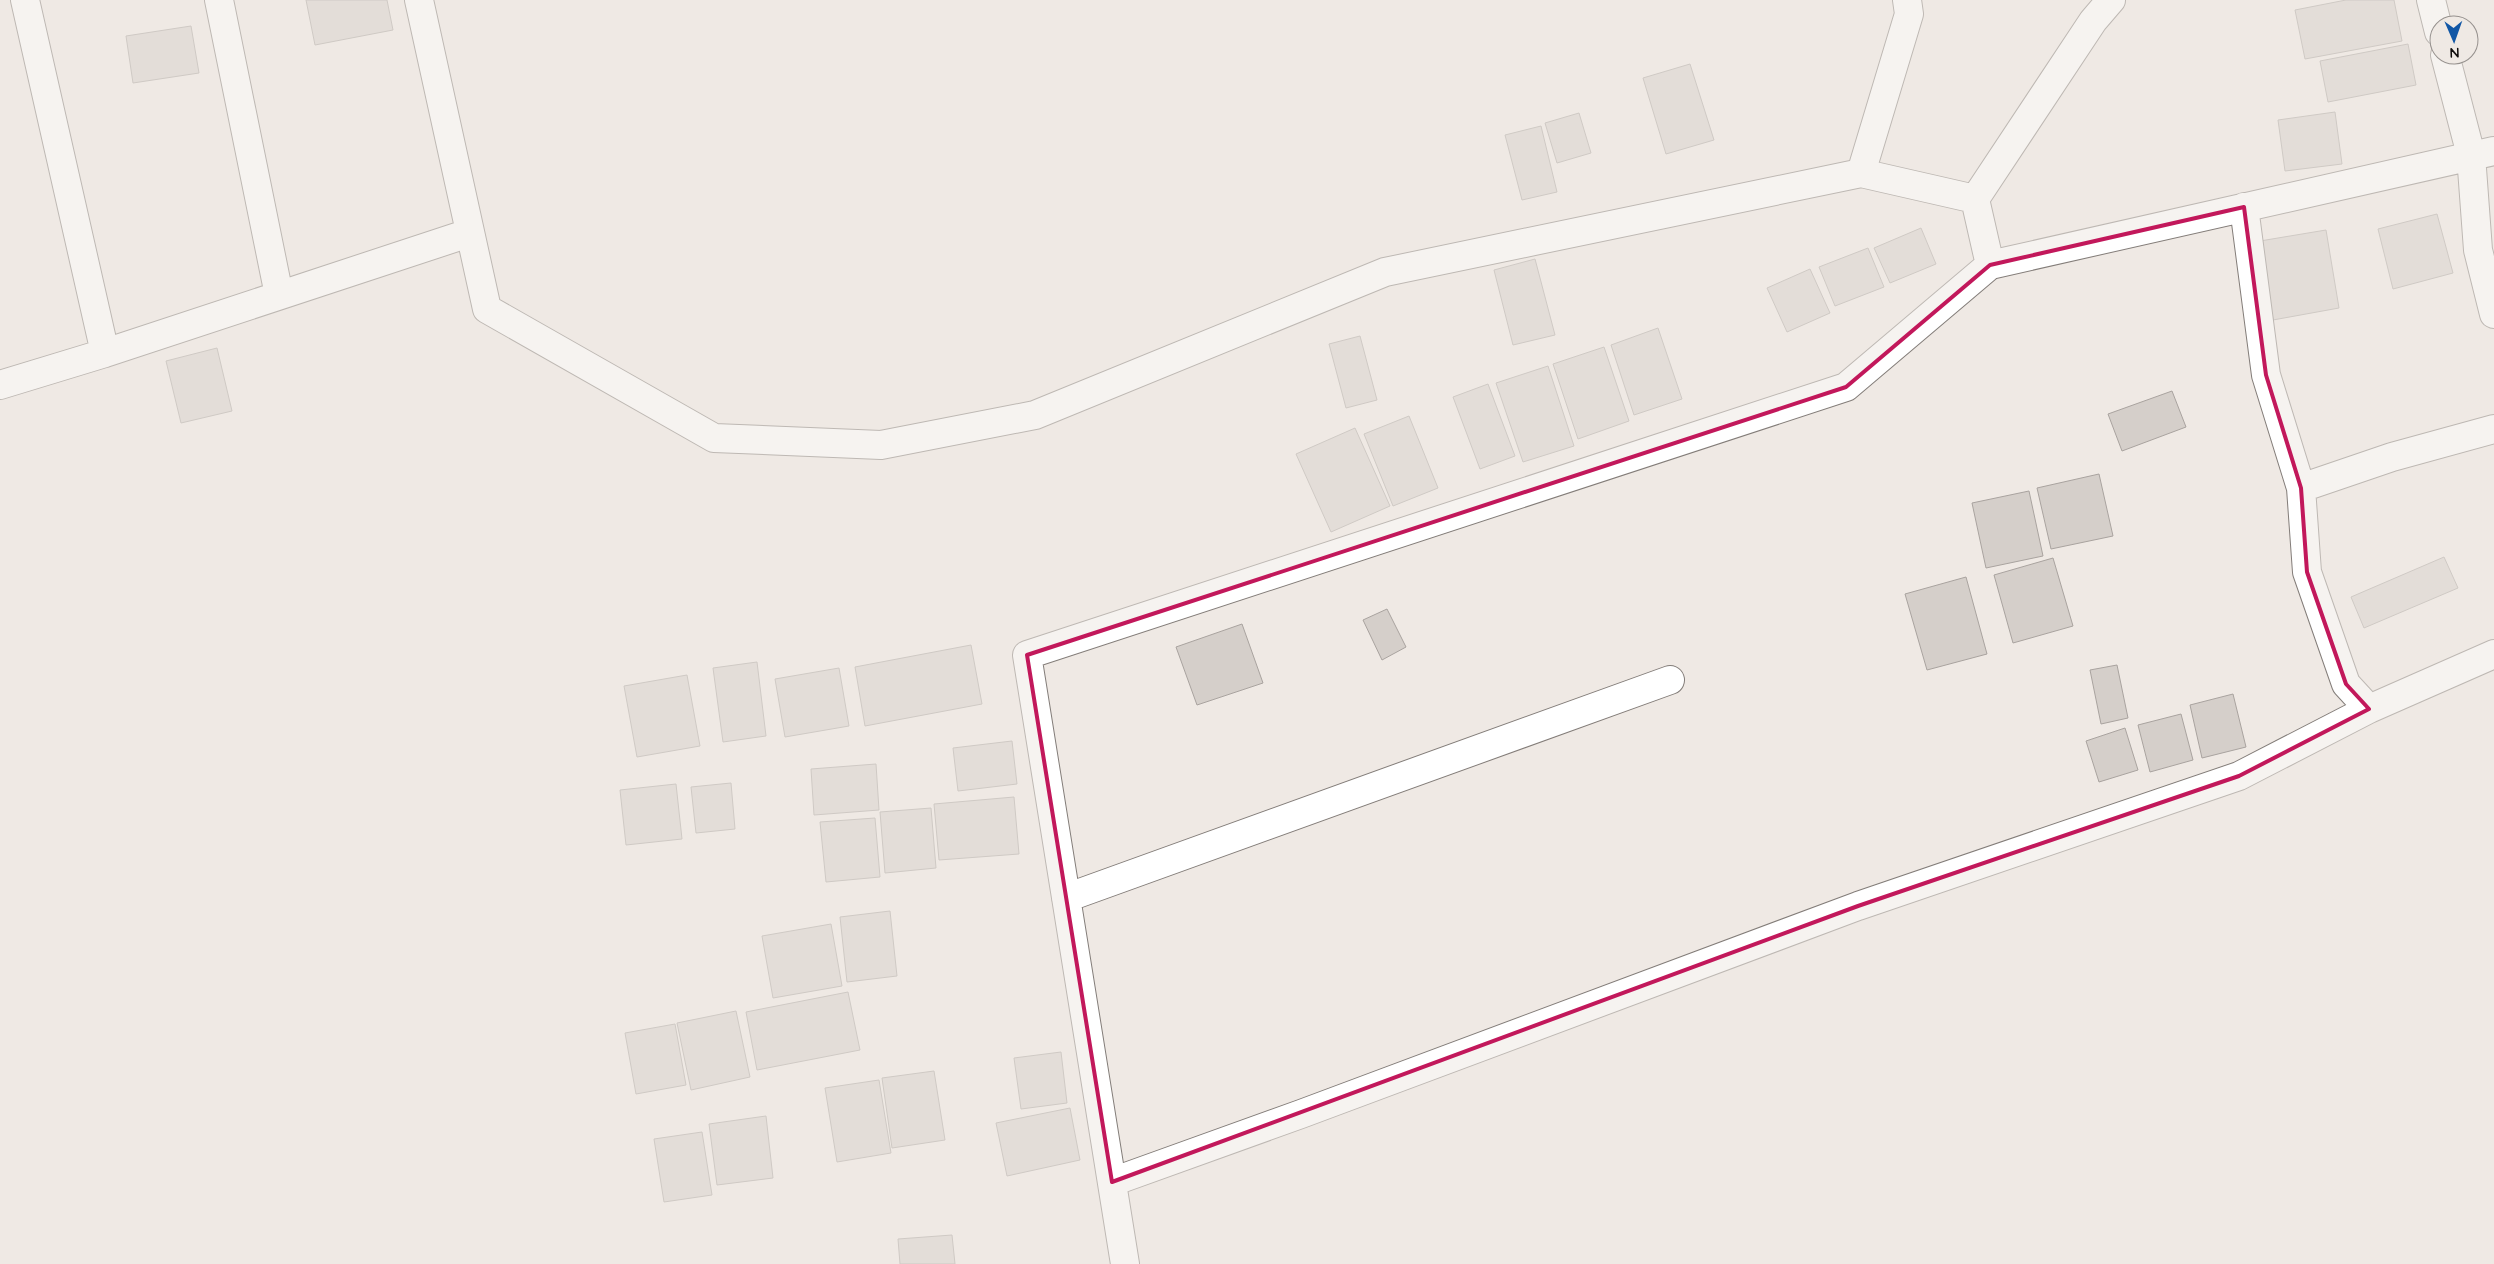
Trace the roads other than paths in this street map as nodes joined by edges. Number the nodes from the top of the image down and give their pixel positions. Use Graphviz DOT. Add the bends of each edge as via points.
graph roads {
  1 [pos="25,0"];
  2 [pos="219,0"];
  3 [pos="420,0"];
  4 [pos="1907,0"];
  5 [pos="2112,0"];
  6 [pos="2430,0"];
  7 [pos="2434,15"];
  8 [pos="2449,65"];
  9 [pos="2483,153"];
  10 [pos="1862,173"];
  11 [pos="1974,198"];
  12 [pos="2244,207"];
  13 [pos="470,233"];
  14 [pos="1990,265"];
  15 [pos="279,295"];
  16 [pos="2494,314"];
  17 [pos="105,353"];
  18 [pos="0,385"];
  19 [pos="2494,430"];
  20 [pos="2301,488"];
  21 [pos="2494,654"];
  22 [pos="1670,680"];
  23 [pos="2369,709"];
  24 [pos="1066,898"];
  25 [pos="1112,1182"];
  26 [pos="1125,1264"];
  1 -- 17 [label="street"];
  2 -- 15 [label="street"];
  3 -- 13 [label="street"];
  4 -- 10 [label="street" via="1909,14"];
  5 -- 11 [label="street" via="2093,21"];
  6 -- 7 [label="street"];
  8 -- 9 [label="street"];
  9 -- 12 [label="street"];
  9 -- 16 [label="street" via="2478,250"];
  10 -- 11 [label="street"];
  10 -- 13 [label="street" via="1385,272 1035,414 881,445 714,438 488,309"];
  11 -- 14 [label="street"];
  12 -- 14 [label="street"];
  12 -- 20 [label="street" via="2266,375"];
  13 -- 15 [label="street"];
  14 -- 24 [label="street" via="1846,388 1027,655"];
  15 -- 17 [label="street"];
  17 -- 18 [label="street"];
  19 -- 20 [label="street" via="2392,457"];
  20 -- 23 [label="street" via="2307,572 2346,684"];
  21 -- 23 [label="street"];
  22 -- 24 [label="street"];
  23 -- 25 [label="street" via="2238,776 1858,906"];
  24 -- 25 [label="street"];
  25 -- 26 [label="street"];
}
